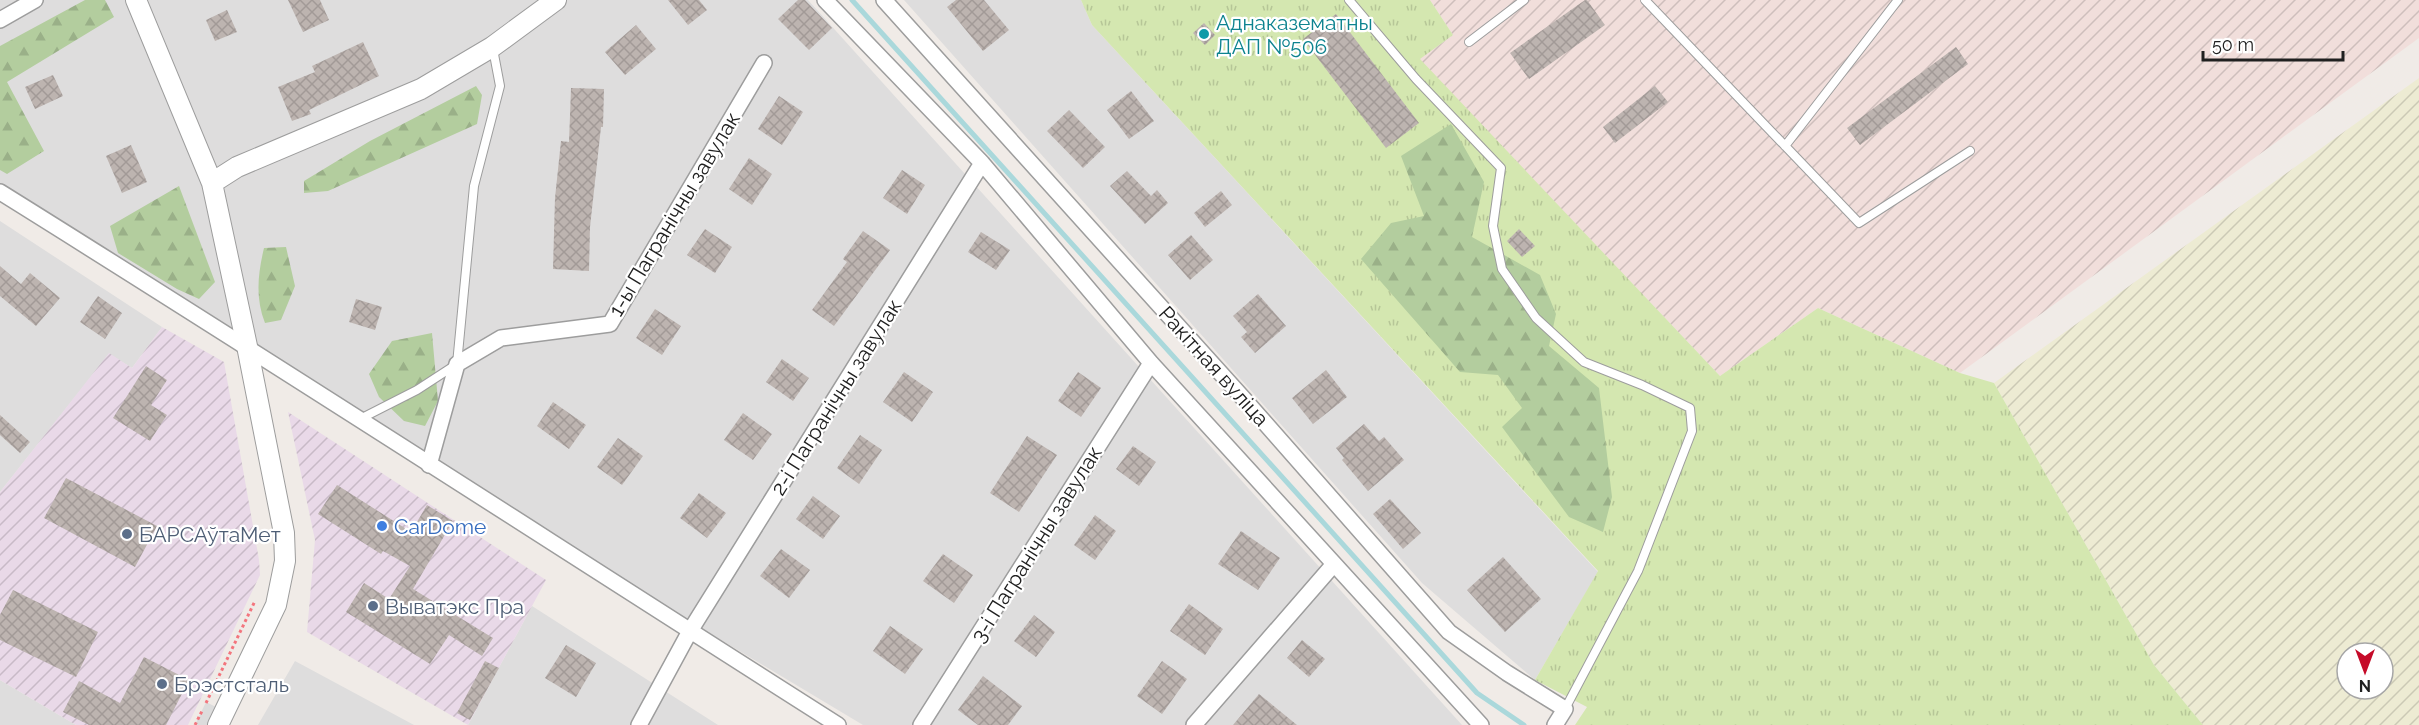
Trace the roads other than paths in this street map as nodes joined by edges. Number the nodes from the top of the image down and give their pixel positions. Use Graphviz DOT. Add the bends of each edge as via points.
graph roads {
  1 [pos="35,0"];
  2 [pos="136,0"];
  3 [pos="556,0"];
  4 [pos="825,0"];
  5 [pos="884,0"];
  6 [pos="1349,0"];
  7 [pos="1524,0"];
  8 [pos="1646,0"];
  9 [pos="1898,0"];
  10 [pos="0,20"];
  11 [pos="1469,42"];
  12 [pos="492,47"];
  13 [pos="764,63"];
  14 [pos="1785,146"];
  15 [pos="1970,150"];
  16 [pos="982,163"];
  17 [pos="212,183"];
  18 [pos="0,192"];
  19 [pos="247,346"];
  20 [pos="1152,363"];
  21 [pos="457,364"];
  22 [pos="359,420"];
  23 [pos="429,465"];
  24 [pos="1334,564"];
  25 [pos="690,632"];
  26 [pos="1565,709"];
  27 [pos="218,725"];
  28 [pos="639,725"];
  29 [pos="838,725"];
  30 [pos="921,725"];
  31 [pos="1194,725"];
  32 [pos="1481,725"];
  33 [pos="1555,725"];
  1 -- 10 [label="street"];
  2 -- 17 [label="street"];
  3 -- 12 [label="street"];
  4 -- 16 [label="street, Ракітная вуліца"];
  5 -- 26 [label="street, Ракітная вуліца" via="1449,632"];
  6 -- 26 [label="lane" via="1416,79 1501,168 1493,226 1502,269 1536,318 1584,362 1690,408 1692,431 1638,571"];
  7 -- 11 [label="lane"];
  8 -- 14 [label="lane"];
  9 -- 14 [label="lane"];
  12 -- 17 [label="street" via="421,89 237,167"];
  12 -- 21 [label="lane" via="500,86 474,186"];
  13 -- 21 [label="street, 1-ы Пагранічны завулак" via="610,324 501,338"];
  14 -- 15 [label="lane" via="1859,223"];
  16 -- 20 [label="street, Ракітная вуліца"];
  16 -- 25 [label="street, 2-і Пагранічны завулак"];
  17 -- 19 [label="street"];
  18 -- 19 [label="street"];
  19 -- 22 [label="street"];
  19 -- 27 [label="street" via="284,533 285,561 276,605"];
  20 -- 24 [label="street, Ракітная вуліца"];
  20 -- 30 [label="street, 3-і Пагранічны завулак"];
  21 -- 22 [label="lane"];
  21 -- 23 [label="street"];
  22 -- 23 [label="street"];
  23 -- 25 [label="street"];
  24 -- 31 [label="street"];
  24 -- 32 [label="street, Ракітная вуліца"];
  25 -- 28 [label="street, 2-і Пагранічны завулак"];
  25 -- 29 [label="street"];
  26 -- 33 [label="street"];
}
